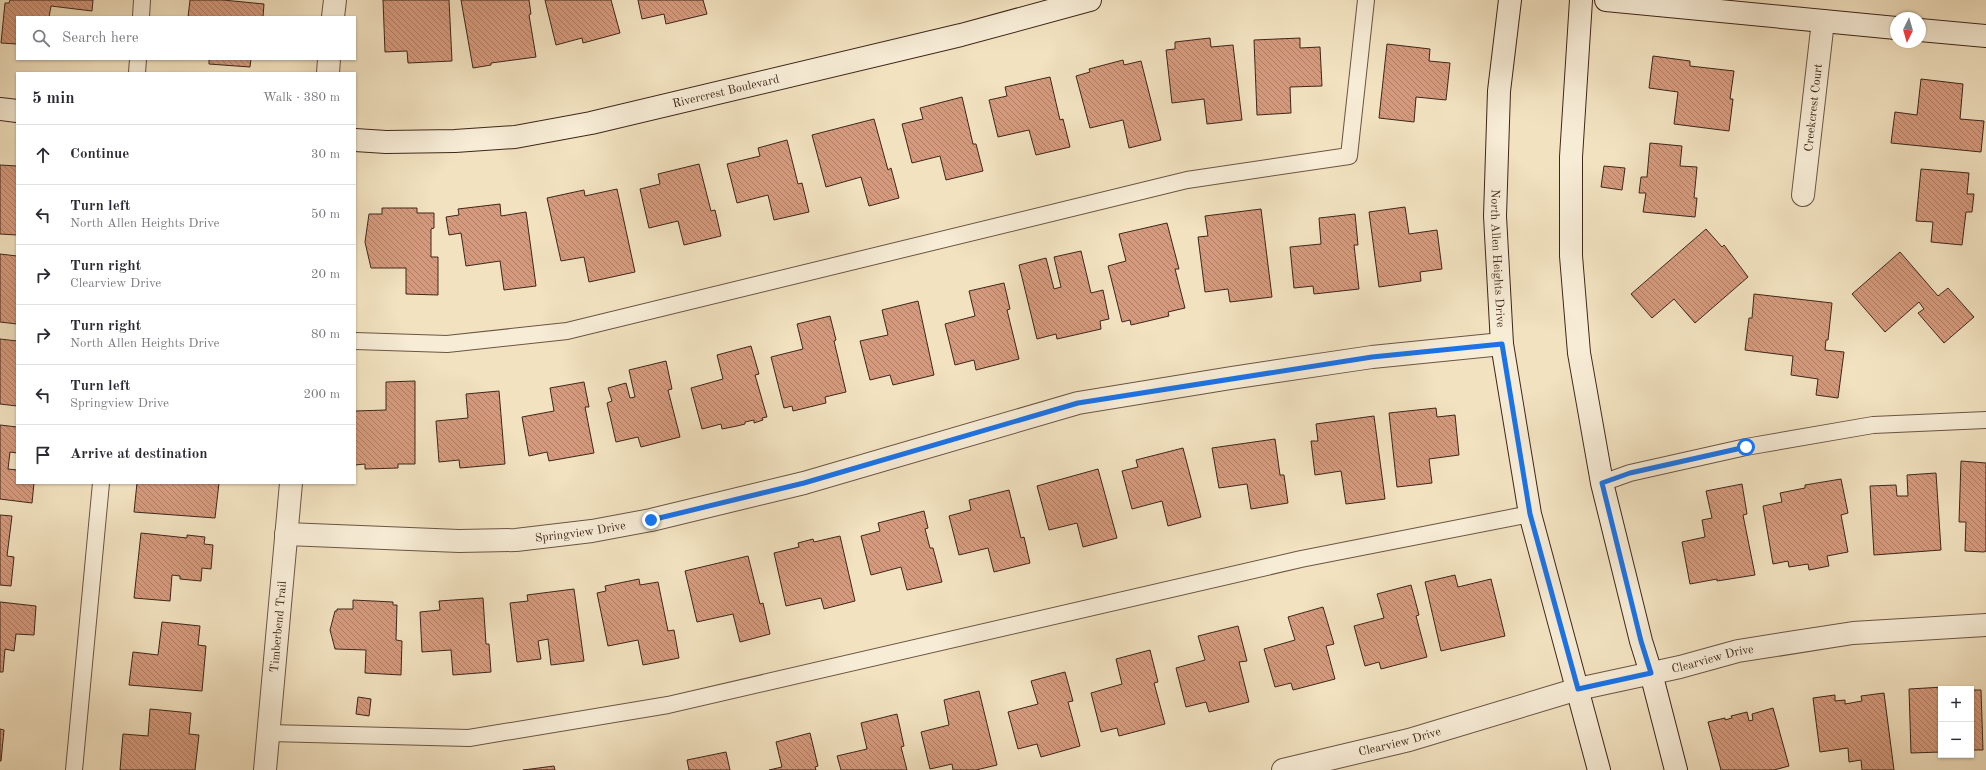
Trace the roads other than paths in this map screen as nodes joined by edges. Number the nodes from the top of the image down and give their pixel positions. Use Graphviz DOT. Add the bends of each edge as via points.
graph roads {
  1 [pos="142,0"];
  2 [pos="335,0"];
  3 [pos="1090,0"];
  4 [pos="1366,0"];
  5 [pos="1510,0"];
  6 [pos="1581,0"];
  7 [pos="1606,0"];
  8 [pos="141,16"];
  9 [pos="333,16"];
  10 [pos="1823,20"];
  11 [pos="1890,27"];
  12 [pos="1926,31"];
  13 [pos="1986,36"];
  14 [pos="138,60"];
  15 [pos="329,60"];
  16 [pos="137,72"];
  17 [pos="328,72"];
  18 [pos="0,109"];
  19 [pos="16,111"];
  20 [pos="356,140"];
  21 [pos="1803,195"];
  22 [pos="356,341"];
  23 [pos="1502,344"];
  24 [pos="1986,420"];
  25 [pos="1602,483"];
  26 [pos="101,484"];
  27 [pos="291,484"];
  28 [pos="1530,514"];
  29 [pos="286,534"];
  30 [pos="1986,625"];
  31 [pos="1651,673"];
  32 [pos="1578,689"];
  33 [pos="269,733"];
  34 [pos="74,770"];
  35 [pos="265,770"];
  36 [pos="1283,770"];
  37 [pos="1599,770"];
  38 [pos="1676,770"];
  1 -- 8 [label="lane"];
  2 -- 9 [label="street"];
  3 -- 20 [label="street, Rivercrest Boulevard" via="960,35 591,123 515,136 463,140"];
  4 -- 22 [label="lane" via="1349,156 1187,180 567,331 447,344"];
  5 -- 23 [label="street, North Allen Heights Drive" via="1499,91 1495,216"];
  6 -- 25 [label="street" via="1571,157 1571,256 1579,354"];
  7 -- 10 [label="street"];
  10 -- 11 [label="street"];
  10 -- 21 [label="street, Creekcrest Court"];
  12 -- 13 [label="street"];
  14 -- 16 [label="lane"];
  15 -- 17 [label="street"];
  18 -- 19 [label="street"];
  23 -- 28 [label="street, North Allen Heights Drive"];
  23 -- 29 [label="street, Springview Drive" via="1372,357 1078,403 804,483 651,520 592,531 516,540 459,542"];
  24 -- 25 [label="lane" via="1873,425 1746,447 1630,473"];
  25 -- 31 [label="street"];
  26 -- 34 [label="lane"];
  27 -- 29 [label="street, Timberbend Trail"];
  28 -- 32 [label="street, North Allen Heights Drive"];
  28 -- 33 [label="lane" via="1293,561 668,705 469,738"];
  29 -- 33 [label="street, Timberbend Trail"];
  30 -- 31 [label="street, Clearview Drive" via="1853,633 1738,651"];
  31 -- 32 [label="street, Clearview Drive"];
  31 -- 38 [label="street"];
  32 -- 36 [label="street, Clearview Drive" via="1409,740"];
  32 -- 37 [label="street, North Allen Heights Drive"];
  33 -- 35 [label="street, Timberbend Trail"];
}
